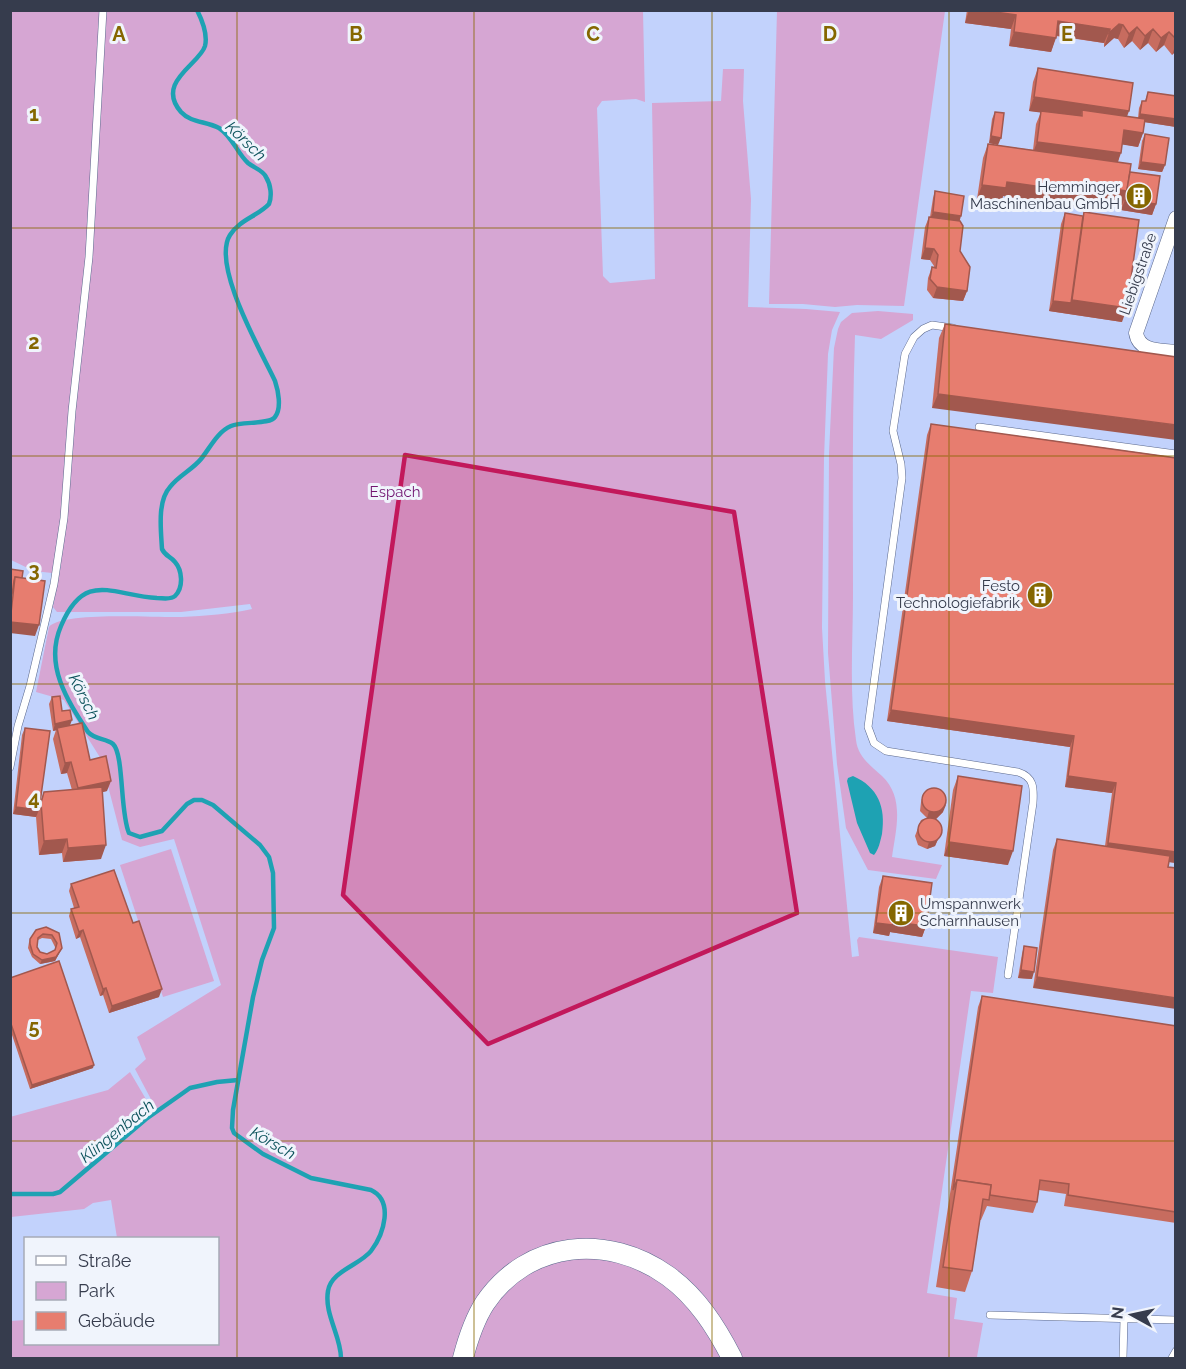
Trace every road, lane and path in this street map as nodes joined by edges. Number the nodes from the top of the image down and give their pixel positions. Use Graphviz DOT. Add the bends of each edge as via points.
graph roads {
  1 [pos="103,10"];
  2 [pos="1176,218"];
  3 [pos="958,328"];
  4 [pos="1176,352"];
  5 [pos="979,427"];
  6 [pos="1176,454"];
  7 [pos="10,767"];
  8 [pos="1008,975"];
  9 [pos="990,1315"];
  10 [pos="1124,1319"];
  11 [pos="1176,1320"];
  12 [pos="1176,1351"];
  13 [pos="464,1359"];
  14 [pos="732,1359"];
  15 [pos="1124,1359"];
  16 [pos="1172,1359"];
  1 -- 7 [label="lane" via="89,257 64,518 54,584"];
  2 -- 4 [label="street, Liebigstraße" via="1137,328 1141,347"];
  3 -- 8 [label="lane" via="934,325 922,329 903,358 893,431 902,478 868,727 874,743 886,751 1018,772 1031,780 1033,803"];
  5 -- 6 [label="lane"];
  9 -- 10 [label="lane"];
  10 -- 11 [label="lane"];
  10 -- 15 [label="lane"];
  12 -- 16 [label="lane"];
  13 -- 14 [label="main road" via="480,1311 505,1280 539,1258 587,1248 630,1256 669,1277 704,1312"];
}
